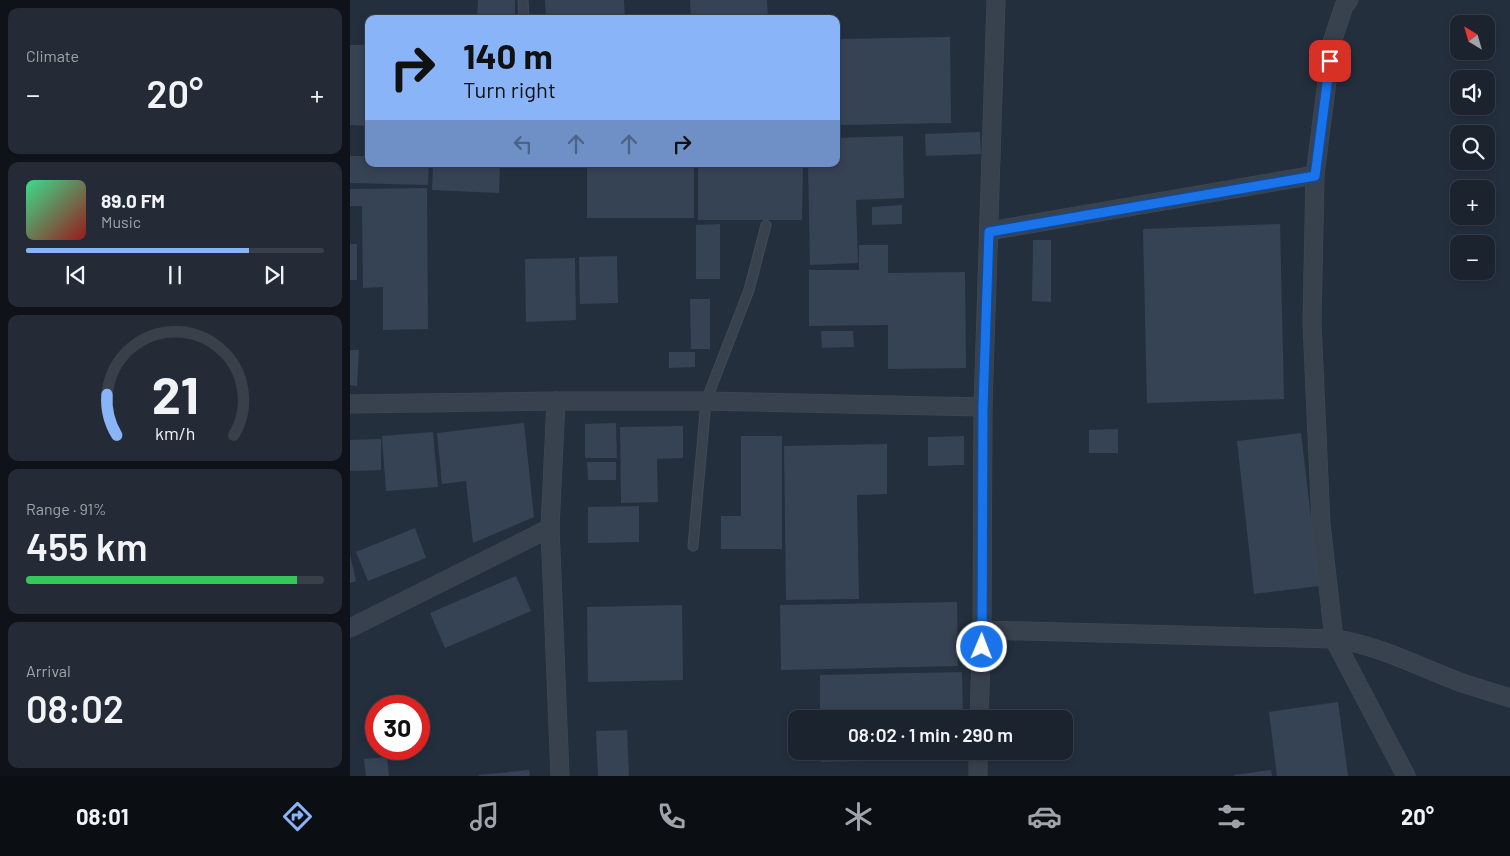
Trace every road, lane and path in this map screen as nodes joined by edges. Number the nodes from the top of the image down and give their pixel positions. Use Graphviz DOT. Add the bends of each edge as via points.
graph roads {
  1 [pos="523,0"];
  2 [pos="996,0"];
  3 [pos="1349,0"];
  4 [pos="524,15"];
  5 [pos="1315,176"];
  6 [pos="766,225"];
  7 [pos="989,232"];
  8 [pos="556,401"];
  9 [pos="706,401"];
  10 [pos="350,404"];
  11 [pos="983,407"];
  12 [pos="550,528"];
  13 [pos="693,546"];
  14 [pos="350,628"];
  15 [pos="982,630"];
  16 [pos="1334,639"];
  17 [pos="1510,698"];
  18 [pos="979,710"];
  19 [pos="978,760"];
  20 [pos="560,776"];
  21 [pos="978,776"];
  22 [pos="1406,776"];
  1 -- 4 [label="lane"];
  2 -- 7 [label="street"];
  3 -- 5 [label="street" via="1332,42"];
  5 -- 7 [label="street"];
  5 -- 16 [label="street" via="1312,323 1321,524"];
  6 -- 9 [label="lane" via="749,290"];
  7 -- 11 [label="street"];
  8 -- 9 [label="street"];
  8 -- 10 [label="street"];
  8 -- 12 [label="street"];
  9 -- 11 [label="street"];
  9 -- 13 [label="lane"];
  11 -- 15 [label="street"];
  12 -- 14 [label="street"];
  12 -- 20 [label="street"];
  15 -- 16 [label="street"];
  15 -- 18 [label="street"];
  16 -- 17 [label="street" via="1381,650"];
  16 -- 22 [label="street"];
  19 -- 21 [label="street"];
}
